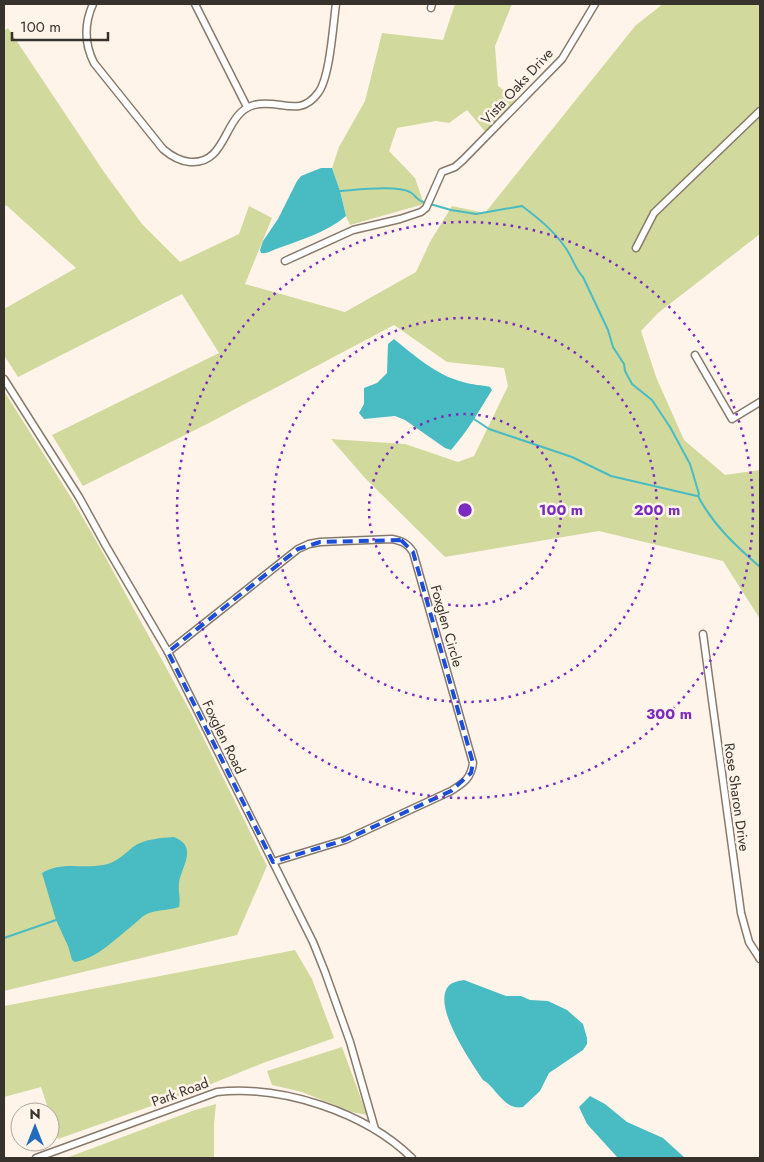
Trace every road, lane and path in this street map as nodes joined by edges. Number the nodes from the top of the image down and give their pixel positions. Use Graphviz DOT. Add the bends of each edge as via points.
graph roads {
  1 [pos="93,4"];
  2 [pos="195,4"];
  3 [pos="336,4"];
  4 [pos="595,4"];
  5 [pos="247,108"];
  6 [pos="760,111"];
  7 [pos="636,248"];
  8 [pos="284,261"];
  9 [pos="695,355"];
  10 [pos="4,379"];
  11 [pos="760,402"];
  12 [pos="703,634"];
  13 [pos="168,652"];
  14 [pos="273,862"];
  15 [pos="760,959"];
  16 [pos="375,1129"];
  17 [pos="36,1158"];
  18 [pos="412,1158"];
  1 -- 5 [label="street" via="85,33 94,63 173,157 191,162 209,157 221,146 234,119"];
  2 -- 5 [label="street"];
  3 -- 5 [label="street" via="320,92 302,106 264,103"];
  4 -- 8 [label="street, Vista Oaks Drive" via="562,59 463,160 442,172 426,208 413,215 353,230"];
  6 -- 7 [label="street" via="654,213"];
  9 -- 11 [label="street" via="732,419"];
  10 -- 13 [label="street, Foxglen Road" via="80,497"];
  12 -- 15 [label="street, Rose Sharon Drive" via="741,913 749,942"];
  13 -- 14 [label="street, Foxglen Road"];
  13 -- 14 [label="street, Foxglen Circle" via="298,549 309,544 392,539 401,540 413,552 473,763 471,773 467,780 451,791 345,840"];
  14 -- 16 [label="street, Foxglen Road" via="325,972 350,1042"];
  16 -- 17 [label="street, Park Road" via="308,1102 257,1091 232,1090 217,1092"];
  16 -- 18 [label="street, Park Road"];
}
